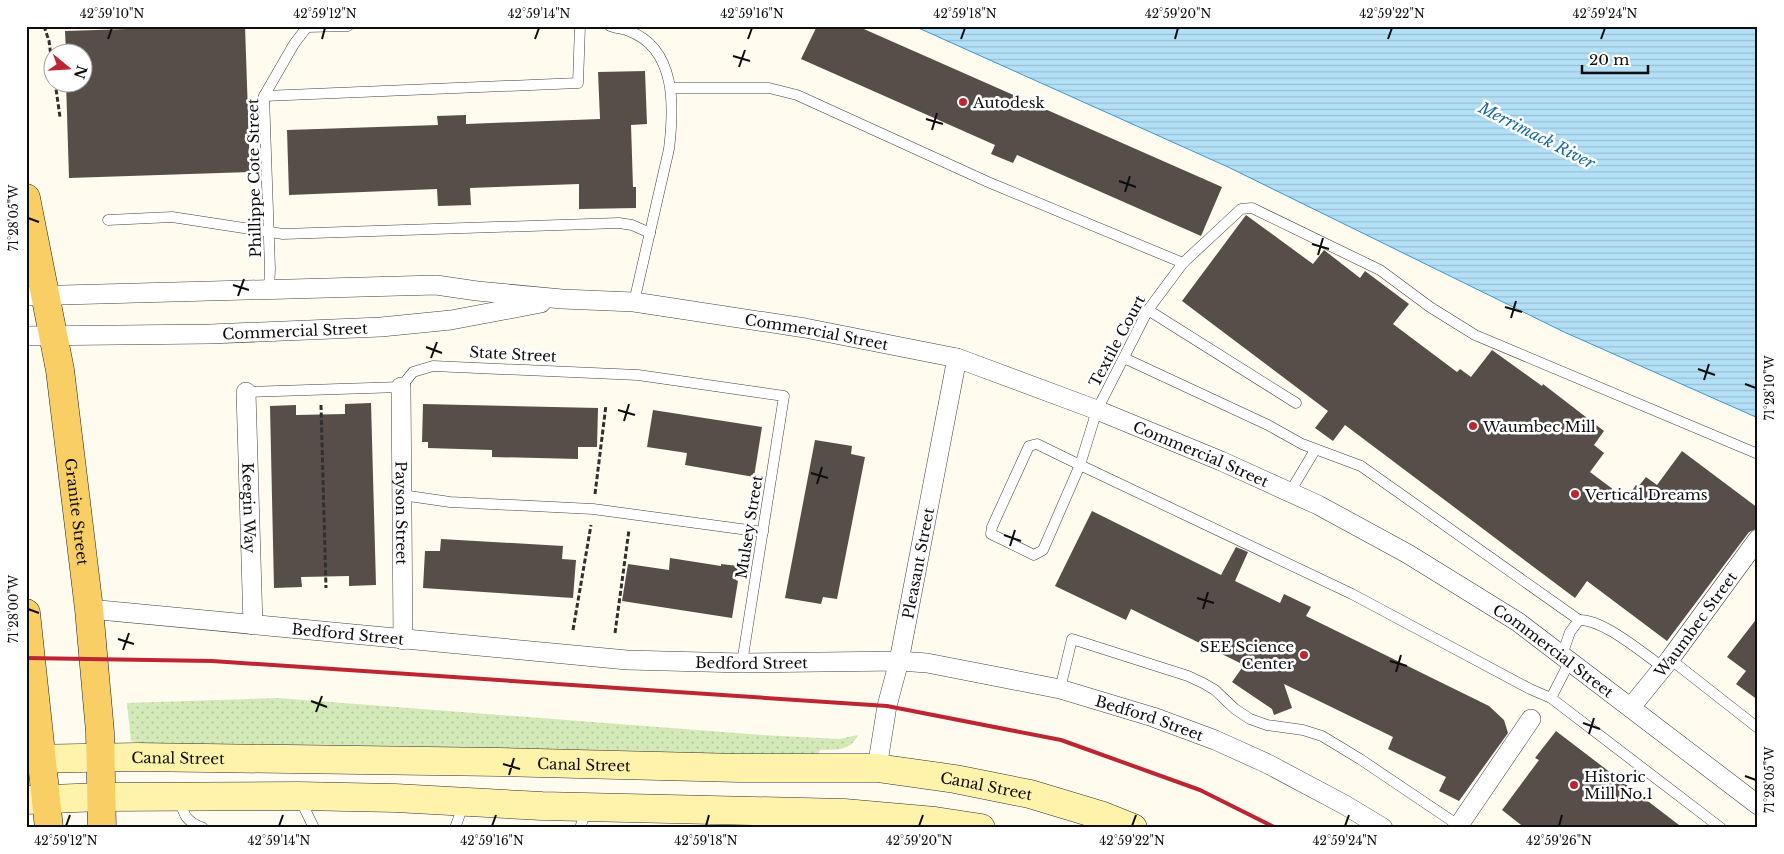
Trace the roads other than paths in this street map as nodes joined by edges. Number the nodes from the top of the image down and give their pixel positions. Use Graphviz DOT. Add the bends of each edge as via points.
graph roads {
  1 [pos="348,26"];
  2 [pos="580,26"];
  3 [pos="610,26"];
  4 [pos="307,27"];
  5 [pos="671,88"];
  6 [pos="264,96"];
  7 [pos="26,198"];
  8 [pos="108,220"];
  9 [pos="269,232"];
  10 [pos="650,233"];
  11 [pos="1184,262"];
  12 [pos="269,290"];
  13 [pos="36,295"];
  14 [pos="562,299"];
  15 [pos="634,302"];
  16 [pos="1148,310"];
  17 [pos="54,335"];
  18 [pos="26,336"];
  19 [pos="957,358"];
  20 [pos="1124,358"];
  21 [pos="400,387"];
  22 [pos="246,392"];
  23 [pos="784,396"];
  24 [pos="1296,403"];
  25 [pos="1097,410"];
  26 [pos="1315,450"];
  27 [pos="1758,454"];
  28 [pos="1080,465"];
  29 [pos="1290,492"];
  30 [pos="402,495"];
  31 [pos="763,532"];
  32 [pos="1758,539"];
  33 [pos="89,609"];
  34 [pos="26,613"];
  35 [pos="1579,620"];
  36 [pos="253,625"];
  37 [pos="403,640"];
  38 [pos="1566,658"];
  39 [pos="899,661"];
  40 [pos="1666,663"];
  41 [pos="742,664"];
  42 [pos="1060,689"];
  43 [pos="1551,698"];
  44 [pos="1631,707"];
  45 [pos="1531,719"];
  46 [pos="1758,728"];
  47 [pos="100,757"];
  48 [pos="34,759"];
  49 [pos="877,768"];
  50 [pos="299,796"];
  51 [pos="101,797"];
  52 [pos="178,797"];
  53 [pos="36,800"];
  54 [pos="464,802"];
  55 [pos="1758,805"];
  56 [pos="584,817"];
  57 [pos="841,820"];
  58 [pos="1102,822"];
  59 [pos="974,827"];
  60 [pos="1459,827"];
  61 [pos="49,828"];
  62 [pos="102,828"];
  63 [pos="203,828"];
  64 [pos="314,828"];
  65 [pos="455,828"];
  66 [pos="1133,828"];
  67 [pos="1383,828"];
  68 [pos="1721,828"];
  1 -- 4 [label="lane, Phillippe Cote Street"];
  2 -- 6 [label="lane" via="578,83"];
  3 -- 5 [label="lane" via="630,31 656,51 666,67"];
  4 -- 6 [label="lane, Phillippe Cote Street"];
  5 -- 10 [label="lane" via="669,150"];
  5 -- 11 [label="lane" via="769,88 797,95 988,182"];
  6 -- 9 [label="lane, Phillippe Cote Street"];
  7 -- 13 [label="main road, Granite Street"];
  8 -- 9 [label="lane" via="172,216"];
  9 -- 10 [label="lane" via="618,223"];
  9 -- 12 [label="lane, Phillippe Cote Street"];
  10 -- 15 [label="lane"];
  11 -- 16 [label="lane, Textile Court"];
  11 -- 27 [label="lane, Textile Court" via="1241,209 1252,208 1380,270 1475,335"];
  12 -- 13 [label="street, Commercial Street"];
  12 -- 14 [label="street, Commercial Street" via="436,284"];
  13 -- 17 [label="main road, Granite Street"];
  14 -- 15 [label="street, Commercial Street"];
  14 -- 17 [label="street, Commercial Street" via="451,320 381,327 210,334"];
  15 -- 19 [label="street, Commercial Street" via="805,328"];
  16 -- 20 [label="lane, Textile Court"];
  16 -- 24 [label="lane"];
  17 -- 18 [label="street, Commercial Street"];
  17 -- 33 [label="main road, Granite Street"];
  19 -- 25 [label="street, Commercial Street"];
  19 -- 39 [label="street, Pleasant Street"];
  20 -- 25 [label="lane, Textile Court"];
  20 -- 26 [label="lane"];
  21 -- 22 [label="lane"];
  21 -- 23 [label="lane, State Street" via="413,372 433,366 638,375"];
  21 -- 30 [label="street, Payson Street"];
  22 -- 36 [label="street, Keegin Way"];
  23 -- 31 [label="lane, Mulsey Street"];
  25 -- 28 [label="lane, Textile Court"];
  25 -- 29 [label="street, Commercial Street"];
  26 -- 29 [label="lane"];
  26 -- 35 [label="lane" via="1361,466"];
  28 -- 28 [label="lane" via="1043,550 1034,555 991,534 1029,446 1036,444"];
  28 -- 43 [label="lane" via="1352,594"];
  29 -- 38 [label="street, Commercial Street" via="1408,554 1518,622"];
  30 -- 31 [label="lane" via="450,502 593,510"];
  30 -- 37 [label="street, Payson Street"];
  31 -- 41 [label="lane, Mulsey Street"];
  32 -- 40 [label="street, Waumbec Street"];
  33 -- 36 [label="street, Bedford Street"];
  33 -- 47 [label="main road, Granite Street"];
  34 -- 48 [label="main road"];
  35 -- 38 [label="lane" via="1570,632"];
  35 -- 40 [label="lane" via="1588,619 1600,624"];
  36 -- 37 [label="street, Bedford Street"];
  37 -- 41 [label="street, Bedford Street" via="627,660"];
  38 -- 43 [label="lane"];
  38 -- 44 [label="street, Commercial Street"];
  39 -- 41 [label="street, Bedford Street"];
  39 -- 42 [label="street, Bedford Street"];
  39 -- 49 [label="street, Pleasant Street" via="887,706"];
  40 -- 44 [label="street, Waumbec Street"];
  40 -- 46 [label="lane"];
  42 -- 60 [label="lane" via="1072,639 1188,676 1215,690 1250,719 1322,736"];
  42 -- 67 [label="street, Bedford Street" via="1153,716 1215,740 1268,764"];
  43 -- 68 [label="lane"];
  44 -- 55 [label="street, Commercial Street"];
  45 -- 60 [label="street"];
  47 -- 48 [label="street, Canal Street"];
  47 -- 49 [label="street, Canal Street"];
  47 -- 51 [label="main road, Granite Street"];
  48 -- 53 [label="main road"];
  49 -- 58 [label="street, Canal Street" via="1030,794"];
  50 -- 52 [label="street"];
  50 -- 54 [label="street"];
  50 -- 64 [label="lane"];
  51 -- 52 [label="street"];
  51 -- 53 [label="street"];
  51 -- 62 [label="main road, Granite Street"];
  52 -- 63 [label="lane" via="185,817"];
  53 -- 61 [label="main road"];
  54 -- 56 [label="street"];
  54 -- 65 [label="lane"];
  56 -- 57 [label="street"];
  57 -- 59 [label="street"];
  58 -- 66 [label="street, Canal Street"];
}
